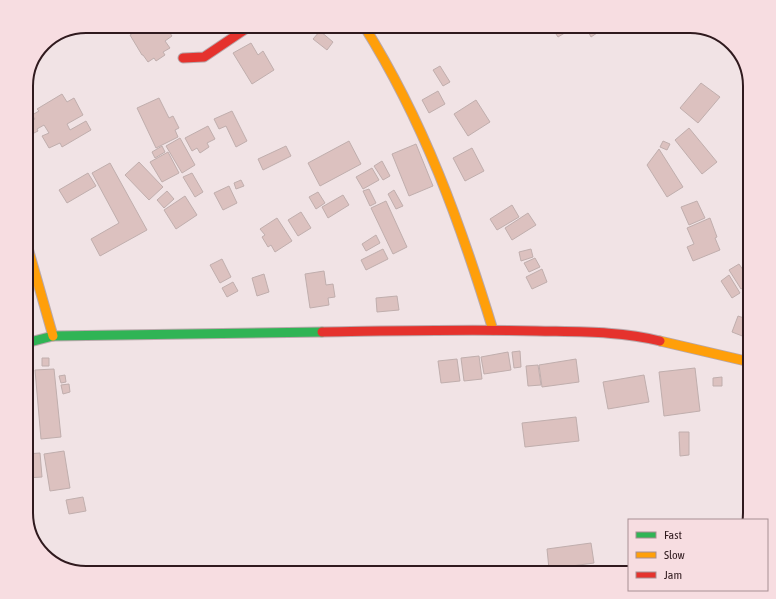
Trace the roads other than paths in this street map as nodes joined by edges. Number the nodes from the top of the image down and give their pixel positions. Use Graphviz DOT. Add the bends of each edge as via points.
graph roads {
  1 [pos="240,33"];
  2 [pos="368,33"];
  3 [pos="183,58"];
  4 [pos="33,266"];
  5 [pos="493,330"];
  6 [pos="53,336"];
  7 [pos="33,341"];
  8 [pos="743,360"];
  1 -- 3 [label="street" via="204,57"];
  2 -- 5 [label="street" via="393,73 440,174 470,255"];
  4 -- 6 [label="street"];
  5 -- 6 [label="street"];
  5 -- 8 [label="street" via="604,332 642,336"];
  6 -- 7 [label="street"];
}
